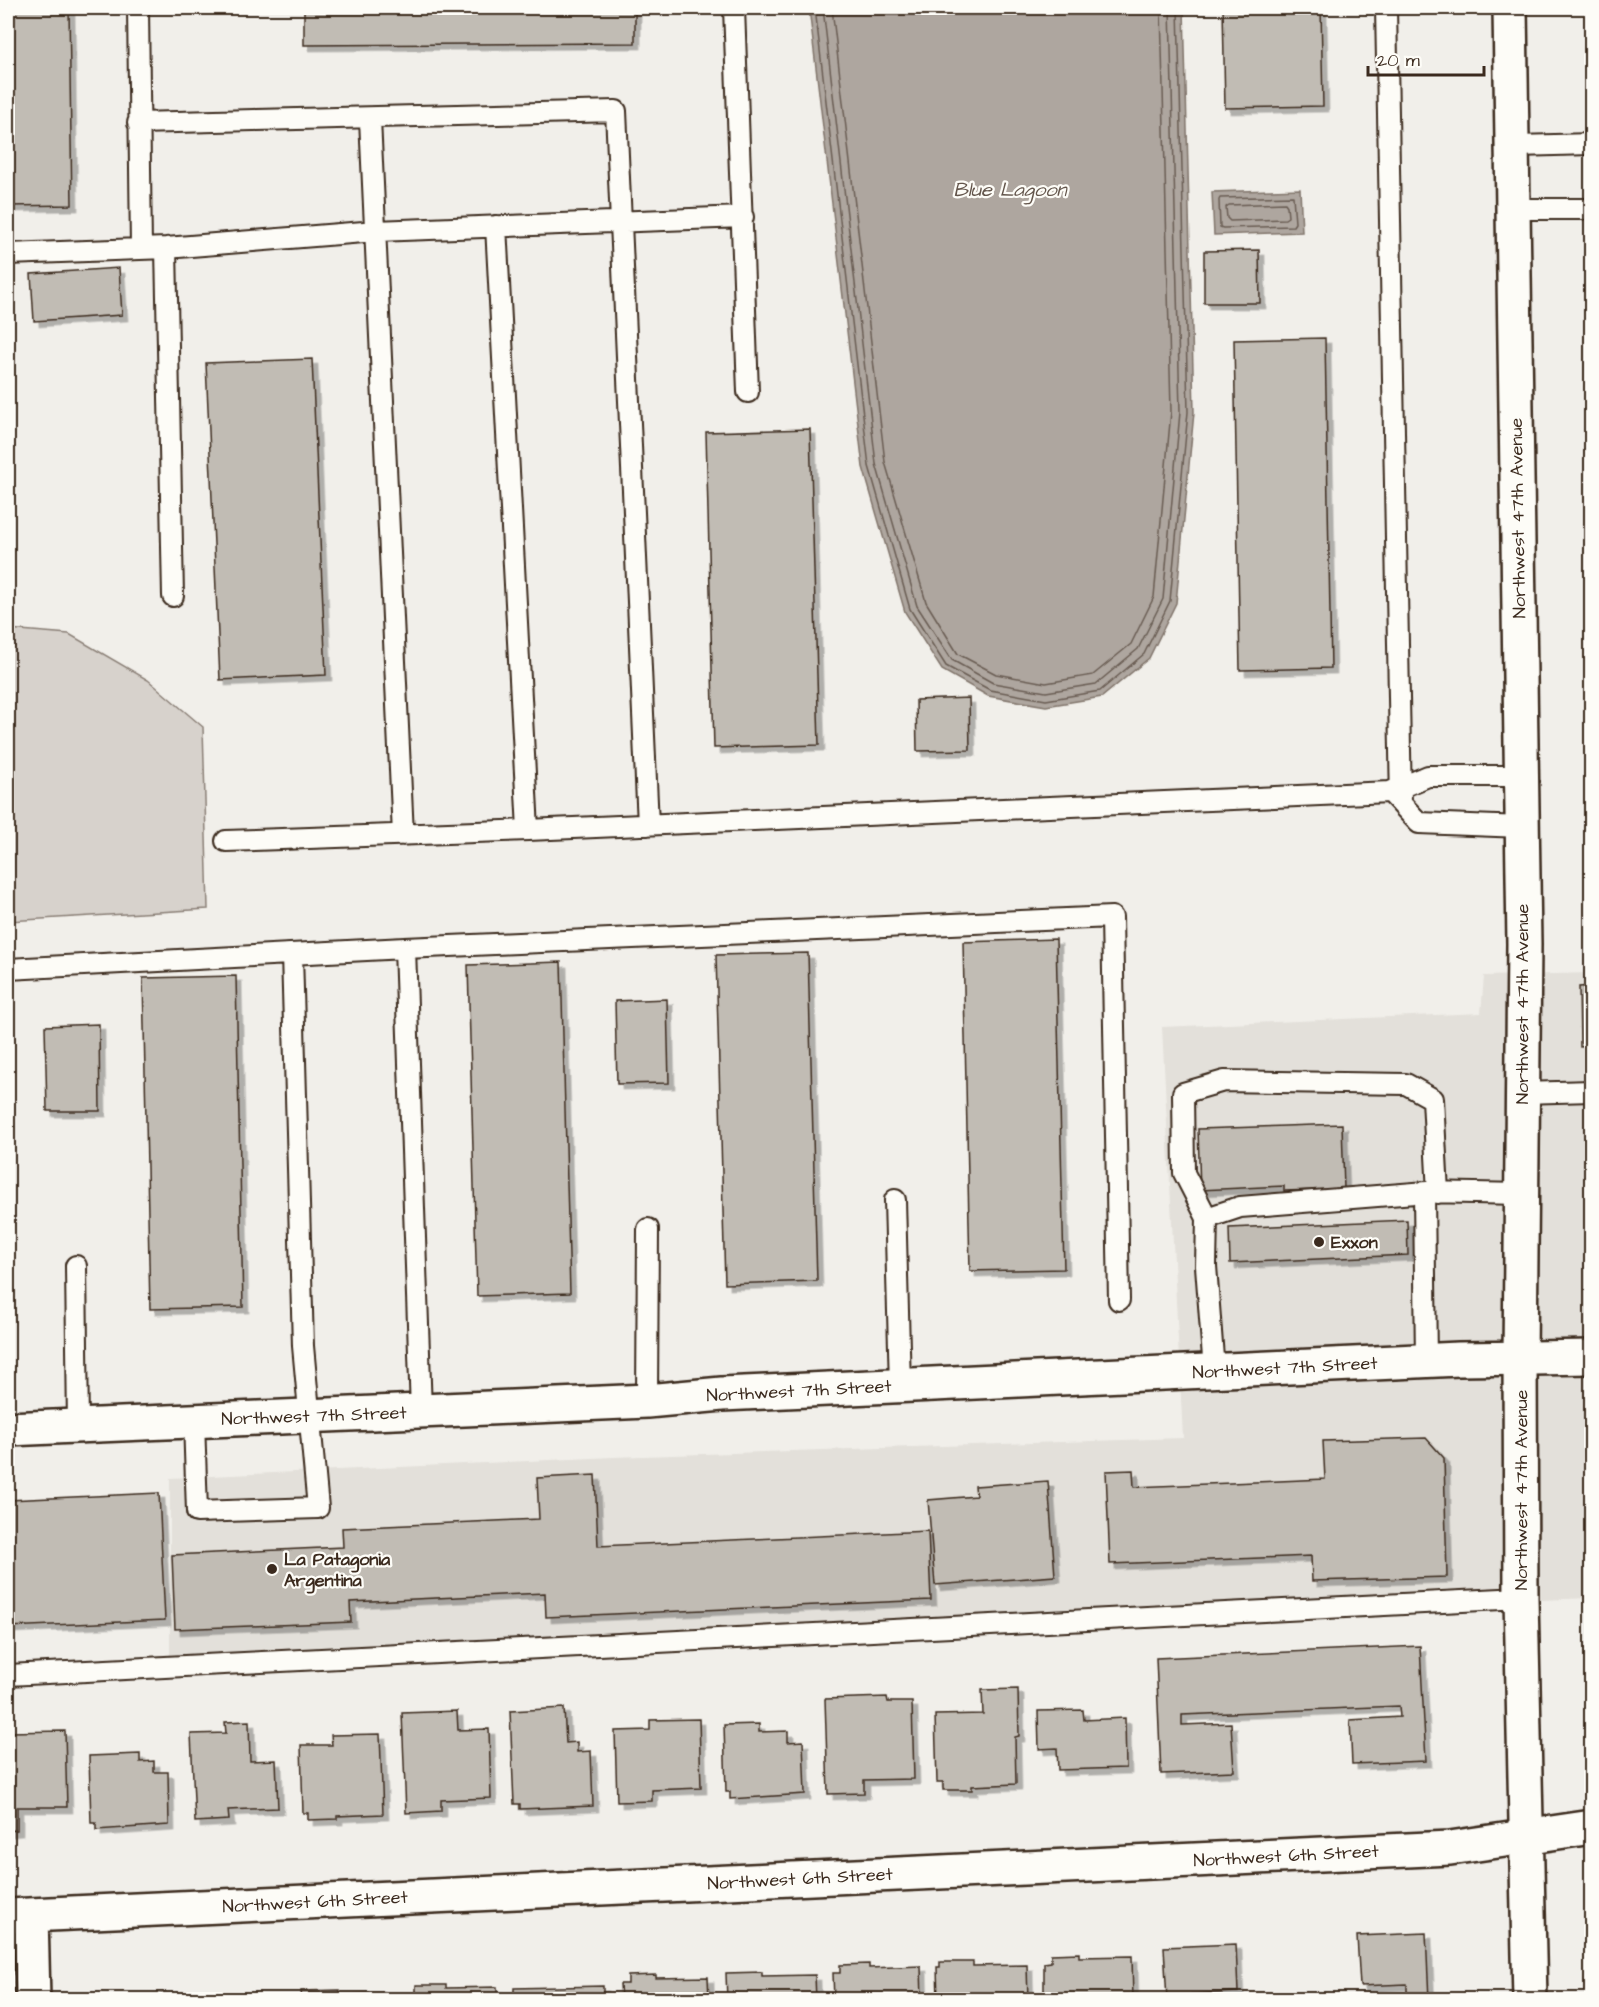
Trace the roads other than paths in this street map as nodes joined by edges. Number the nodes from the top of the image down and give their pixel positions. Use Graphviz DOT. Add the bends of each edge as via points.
graph roads {
  1 [pos="138,8"];
  2 [pos="734,8"];
  3 [pos="1386,8"];
  4 [pos="1510,8"];
  5 [pos="370,119"];
  6 [pos="138,123"];
  7 [pos="1592,144"];
  8 [pos="1513,146"];
  9 [pos="1514,209"];
  10 [pos="1592,209"];
  11 [pos="743,218"];
  12 [pos="623,223"];
  13 [pos="496,226"];
  14 [pos="376,231"];
  15 [pos="141,248"];
  16 [pos="166,248"];
  17 [pos="8,255"];
  18 [pos="748,392"];
  19 [pos="173,596"];
  20 [pos="1521,776"];
  21 [pos="1397,794"];
  22 [pos="648,825"];
  23 [pos="1522,827"];
  24 [pos="528,830"];
  25 [pos="404,835"];
  26 [pos="226,841"];
  27 [pos="405,948"];
  28 [pos="292,954"];
  29 [pos="8,969"];
  30 [pos="1592,1091"];
  31 [pos="1522,1093"];
  32 [pos="1431,1193"];
  33 [pos="1521,1194"];
  34 [pos="895,1200"];
  35 [pos="1207,1218"];
  36 [pos="648,1229"];
  37 [pos="76,1266"];
  38 [pos="1119,1300"];
  39 [pos="1520,1357"];
  40 [pos="1592,1357"];
  41 [pos="1426,1361"];
  42 [pos="1214,1371"];
  43 [pos="900,1386"];
  44 [pos="647,1401"];
  45 [pos="422,1411"];
  46 [pos="309,1416"];
  47 [pos="194,1421"];
  48 [pos="78,1426"];
  49 [pos="8,1429"];
  50 [pos="1521,1598"];
  51 [pos="8,1676"];
  52 [pos="1592,1827"];
  53 [pos="1525,1838"];
  54 [pos="19,1916"];
  55 [pos="33,2000"];
  56 [pos="1530,2000"];
  1 -- 6 [label="lane"];
  2 -- 11 [label="lane"];
  3 -- 21 [label="lane"];
  4 -- 8 [label="street, Northwest 47th Avenue"];
  5 -- 6 [label="lane"];
  5 -- 12 [label="lane" via="616,111"];
  5 -- 14 [label="lane"];
  6 -- 15 [label="lane"];
  7 -- 8 [label="lane"];
  8 -- 9 [label="street, Northwest 47th Avenue"];
  9 -- 10 [label="lane"];
  9 -- 20 [label="street, Northwest 47th Avenue"];
  11 -- 12 [label="lane"];
  11 -- 18 [label="lane"];
  12 -- 13 [label="lane"];
  12 -- 22 [label="lane"];
  13 -- 14 [label="lane"];
  13 -- 24 [label="lane"];
  14 -- 16 [label="lane"];
  14 -- 25 [label="lane"];
  15 -- 16 [label="lane"];
  15 -- 17 [label="lane"];
  16 -- 19 [label="lane"];
  20 -- 21 [label="lane" via="1428,776"];
  20 -- 23 [label="street, Northwest 47th Avenue"];
  21 -- 22 [label="lane"];
  21 -- 23 [label="lane" via="1419,823"];
  22 -- 24 [label="lane"];
  23 -- 31 [label="street, Northwest 47th Avenue"];
  24 -- 25 [label="lane"];
  25 -- 26 [label="lane"];
  27 -- 28 [label="lane"];
  27 -- 38 [label="lane" via="1112,917"];
  27 -- 45 [label="lane"];
  28 -- 29 [label="lane"];
  28 -- 46 [label="lane" via="302,1332"];
  30 -- 31 [label="lane"];
  31 -- 33 [label="street, Northwest 47th Avenue"];
  32 -- 33 [label="lane"];
  32 -- 35 [label="lane" via="1239,1208"];
  32 -- 35 [label="lane" via="1432,1099 1406,1084 1224,1081 1183,1093 1184,1173"];
  32 -- 41 [label="lane"];
  33 -- 39 [label="street, Northwest 47th Avenue"];
  34 -- 43 [label="lane"];
  35 -- 42 [label="lane" via="1206,1266"];
  36 -- 44 [label="lane"];
  37 -- 48 [label="lane"];
  39 -- 40 [label="street, Northwest 7th Street"];
  39 -- 41 [label="street, Northwest 7th Street"];
  39 -- 50 [label="street, Northwest 47th Avenue"];
  41 -- 42 [label="street, Northwest 7th Street"];
  42 -- 43 [label="street, Northwest 7th Street"];
  43 -- 44 [label="street, Northwest 7th Street"];
  44 -- 45 [label="street, Northwest 7th Street"];
  45 -- 46 [label="street, Northwest 7th Street"];
  46 -- 47 [label="street, Northwest 7th Street"];
  46 -- 47 [label="lane" via="318,1508 197,1512"];
  47 -- 48 [label="street, Northwest 7th Street"];
  48 -- 49 [label="street, Northwest 7th Street"];
  50 -- 51 [label="lane"];
  50 -- 53 [label="street, Northwest 47th Avenue"];
  52 -- 53 [label="street, Northwest 6th Street"];
  53 -- 54 [label="street, Northwest 6th Street" via="1450,1848"];
  53 -- 56 [label="street, Northwest 47th Avenue"];
  54 -- 55 [label="street"];
}
